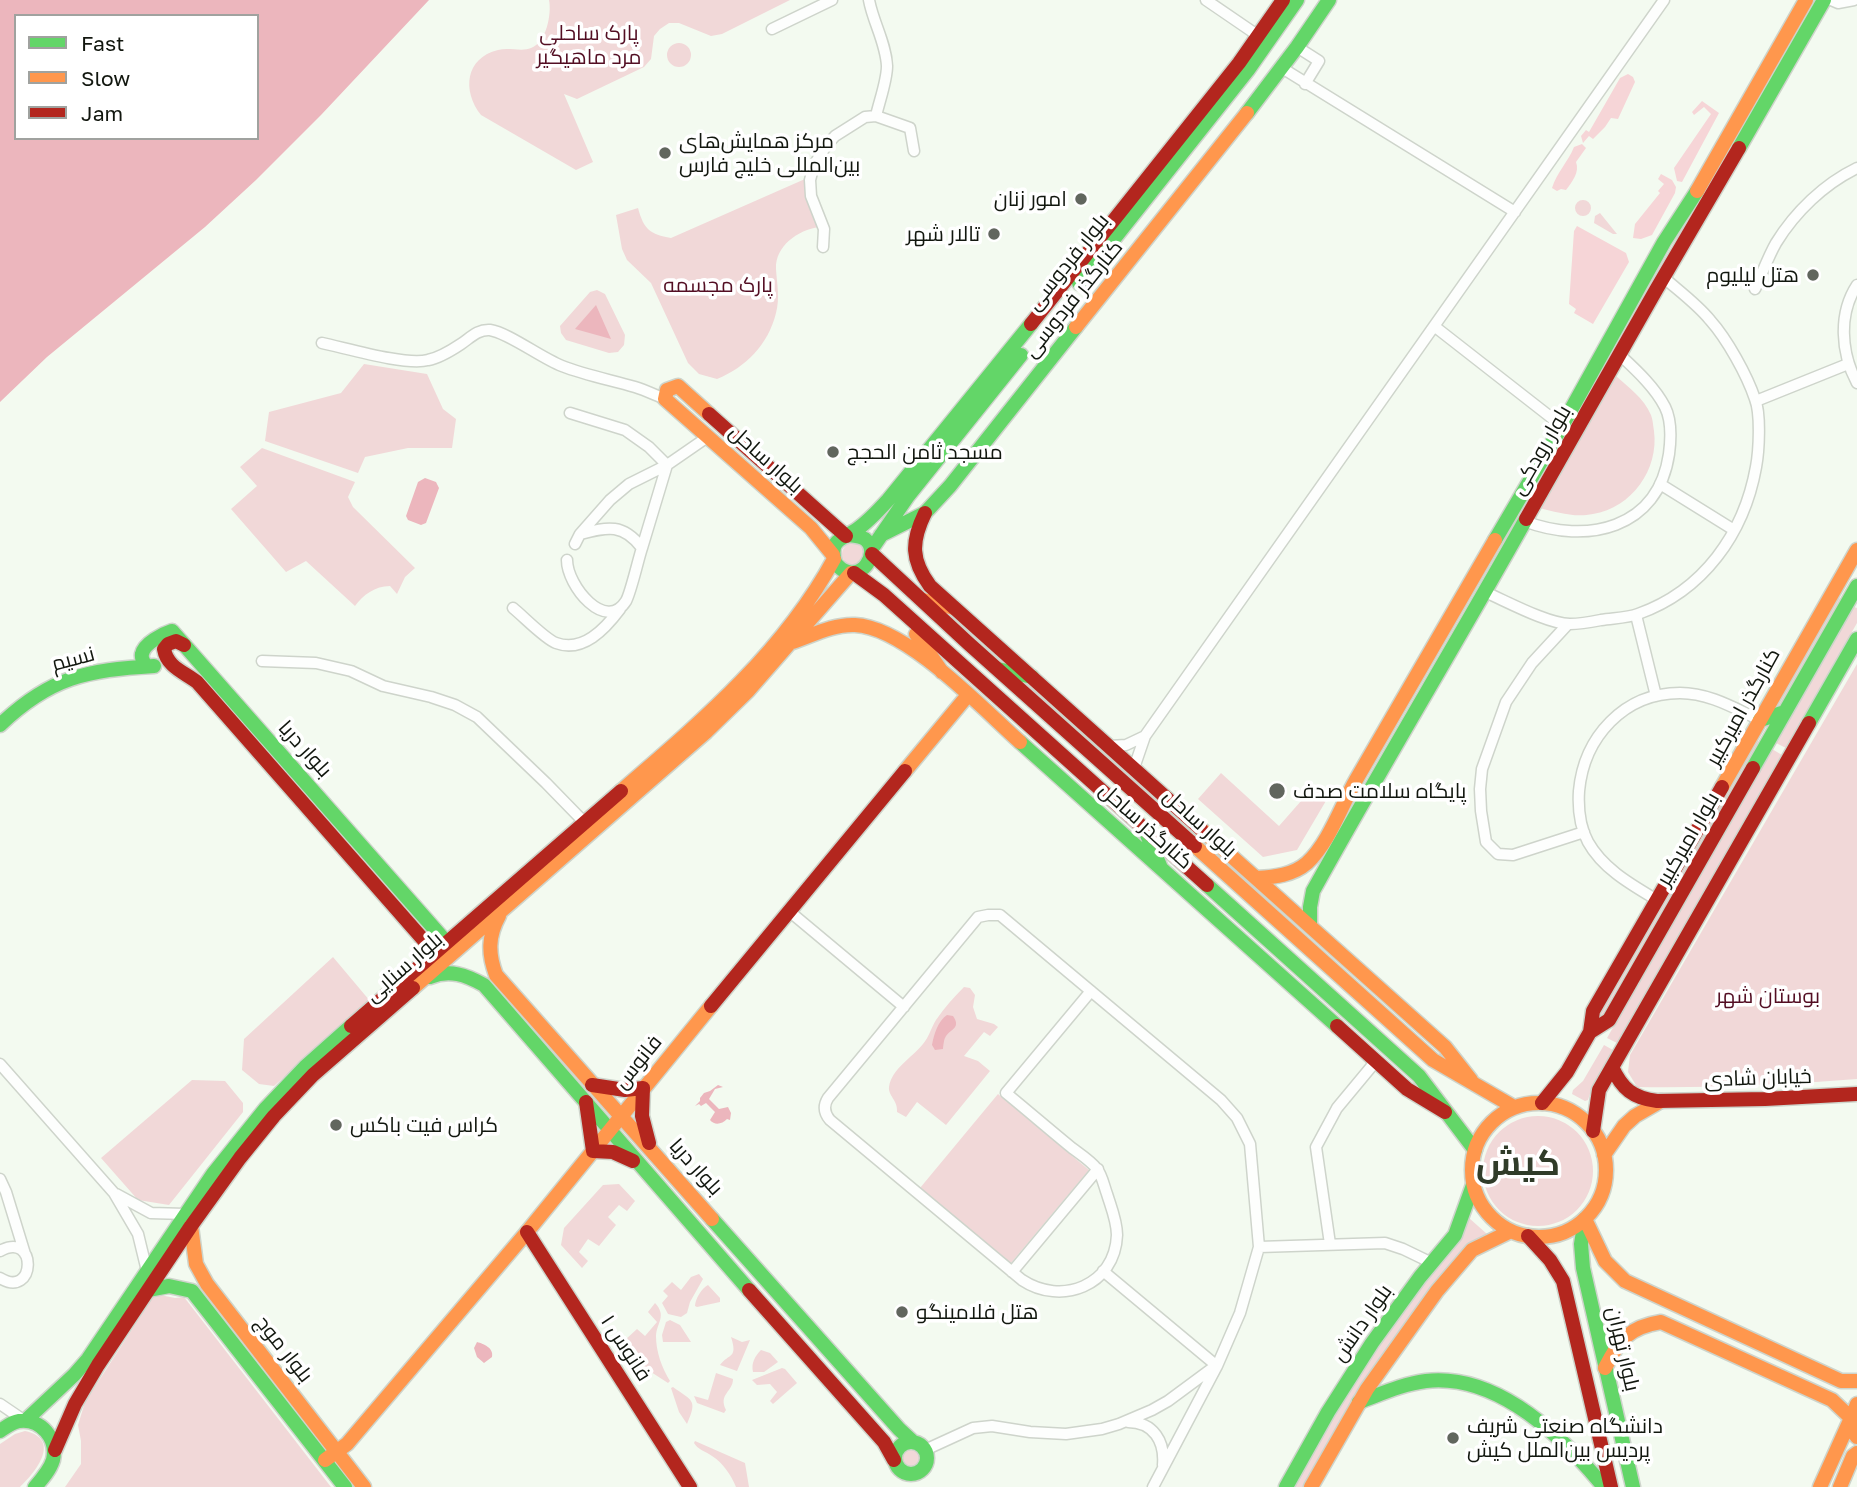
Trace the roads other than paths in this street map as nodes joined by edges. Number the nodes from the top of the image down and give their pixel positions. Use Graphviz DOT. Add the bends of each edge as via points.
graph roads {
  1 [pos="832,0"];
  2 [pos="863,0"];
  3 [pos="1206,0"];
  4 [pos="1283,0"];
  5 [pos="1297,0"];
  6 [pos="1329,0"];
  7 [pos="1664,0"];
  8 [pos="1806,0"];
  9 [pos="1855,0"];
  10 [pos="1833,1"];
  11 [pos="870,6"];
  12 [pos="1857,8"];
  13 [pos="772,29"];
  14 [pos="1263,39"];
  15 [pos="1297,47"];
  16 [pos="1282,68"];
  17 [pos="1305,84"];
  18 [pos="876,117"];
  19 [pos="914,151"];
  20 [pos="1857,168"];
  21 [pos="1515,212"];
  22 [pos="823,247"];
  23 [pos="1663,277"];
  24 [pos="1755,289"];
  25 [pos="1855,289"];
  26 [pos="1434,326"];
  27 [pos="322,343"];
  28 [pos="1619,354"];
  29 [pos="1848,364"];
  30 [pos="1857,383"];
  31 [pos="665,399"];
  32 [pos="1756,401"];
  33 [pos="570,413"];
  34 [pos="1562,426"];
  35 [pos="709,436"];
  36 [pos="667,465"];
  37 [pos="1661,484"];
  38 [pos="925,513"];
  39 [pos="1524,521"];
  40 [pos="1734,530"];
  41 [pos="848,536"];
  42 [pos="880,536"];
  43 [pos="642,548"];
  44 [pos="1857,550"];
  45 [pos="871,552"];
  46 [pos="834,557"];
  47 [pos="567,560"];
  48 [pos="853,573"];
  49 [pos="1857,586"];
  50 [pos="1485,592"];
  51 [pos="921,599"];
  52 [pos="626,601"];
  53 [pos="513,608"];
  54 [pos="954,608"];
  55 [pos="901,611"];
  56 [pos="1636,615"];
  57 [pos="1568,624"];
  58 [pos="1857,639"];
  59 [pos="792,642"];
  60 [pos="186,646"];
  61 [pos="262,661"];
  62 [pos="170,665"];
  63 [pos="146,666"];
  64 [pos="996,668"];
  65 [pos="942,672"];
  66 [pos="1032,677"];
  67 [pos="968,695"];
  68 [pos="1656,696"];
  69 [pos="1785,712"];
  70 [pos="1760,720"];
  71 [pos="0,725"];
  72 [pos="1145,736"];
  73 [pos="1109,746"];
  74 [pos="286,759"];
  75 [pos="1134,768"];
  76 [pos="275,769"];
  77 [pos="585,823"];
  78 [pos="1145,830"];
  79 [pos="1584,832"];
  80 [pos="1303,867"];
  81 [pos="1161,869"];
  82 [pos="380,878"];
  83 [pos="1257,878"];
  84 [pos="1317,883"];
  85 [pos="1657,900"];
  86 [pos="505,907"];
  87 [pos="789,911"];
  88 [pos="1310,925"];
  89 [pos="447,943"];
  90 [pos="435,953"];
  91 [pos="419,982"];
  92 [pos="1091,991"];
  93 [pos="904,1007"];
  94 [pos="1590,1032"];
  95 [pos="1376,1061"];
  96 [pos="0,1064"];
  97 [pos="1612,1067"];
  98 [pos="592,1084"];
  99 [pos="1476,1087"];
  100 [pos="642,1088"];
  101 [pos="1857,1094"];
  102 [pos="586,1101"];
  103 [pos="1661,1101"];
  104 [pos="1542,1103"];
  105 [pos="1514,1107"];
  106 [pos="621,1116"];
  107 [pos="1451,1116"];
  108 [pos="610,1130"];
  109 [pos="1593,1131"];
  110 [pos="653,1150"];
  111 [pos="1475,1150"];
  112 [pos="593,1151"];
  113 [pos="1604,1155"];
  114 [pos="638,1164"];
  115 [pos="1098,1169"];
  116 [pos="0,1179"];
  117 [pos="1474,1185"];
  118 [pos="114,1193"];
  119 [pos="1585,1219"];
  120 [pos="188,1220"];
  121 [pos="1511,1231"];
  122 [pos="527,1232"];
  123 [pos="1528,1236"];
  124 [pos="1330,1244"];
  125 [pos="1259,1247"];
  126 [pos="0,1251"];
  127 [pos="25,1254"];
  128 [pos="1432,1263"];
  129 [pos="147,1271"];
  130 [pos="1103,1271"];
  131 [pos="1012,1272"];
  132 [pos="0,1278"];
  133 [pos="148,1290"];
  134 [pos="1217,1366"];
  135 [pos="1605,1368"];
  136 [pos="1857,1381"];
  137 [pos="1359,1402"];
  138 [pos="0,1404"];
  139 [pos="1857,1404"];
  140 [pos="1851,1418"];
  141 [pos="25,1420"];
  142 [pos="1125,1422"];
  143 [pos="0,1431"];
  144 [pos="1857,1437"];
  145 [pos="919,1446"];
  146 [pos="54,1450"];
  147 [pos="1857,1453"];
  148 [pos="331,1456"];
  149 [pos="894,1460"];
  150 [pos="1162,1470"];
  151 [pos="911,1480"];
  152 [pos="35,1487"];
  153 [pos="345,1487"];
  154 [pos="364,1487"];
  155 [pos="690,1487"];
  156 [pos="1153,1487"];
  157 [pos="1286,1487"];
  158 [pos="1311,1487"];
  159 [pos="1604,1487"];
  160 [pos="1611,1487"];
  161 [pos="1633,1487"];
  162 [pos="1820,1487"];
  163 [pos="1840,1487"];
  1 -- 13 [label="street"];
  2 -- 11 [label="street"];
  3 -- 14 [label="street"];
  4 -- 14 [label="main road, بلوار فردوسی"];
  5 -- 14 [label="main road, بلوار فردوسی"];
  6 -- 15 [label="main road, کنارگذر فردوسی"];
  7 -- 21 [label="street"];
  8 -- 34 [label="main road, بلوار رودکی"];
  9 -- 10 [label="street"];
  9 -- 12 [label="street"];
  10 -- 23 [label="main road, بلوار رودکی"];
  11 -- 18 [label="street" via="887,67"];
  14 -- 41 [label="main road, بلوار فردوسی" via="899,488 876,515"];
  14 -- 42 [label="main road, بلوار فردوسی" via="1248,70"];
  15 -- 16 [label="main road, کنارگذر فردوسی"];
  15 -- 17 [label="street" via="1319,61"];
  16 -- 17 [label="street"];
  16 -- 38 [label="main road, کنارگذر فردوسی"];
  17 -- 21 [label="street"];
  18 -- 19 [label="street" via="910,128"];
  18 -- 22 [label="street" via="865,117 835,136 814,165 811,196 824,229"];
  20 -- 24 [label="street" via="1792,219"];
  21 -- 26 [label="street"];
  23 -- 28 [label="main road, بلوار رودکی"];
  23 -- 32 [label="street" via="1726,341"];
  25 -- 29 [label="street" via="1844,328"];
  26 -- 34 [label="street"];
  26 -- 72 [label="street"];
  27 -- 31 [label="street" via="425,361 472,335 491,330 565,367"];
  28 -- 37 [label="street" via="1665,407 1670,446"];
  28 -- 39 [label="main road, بلوار رودکی"];
  29 -- 30 [label="street"];
  29 -- 32 [label="street"];
  31 -- 35 [label="main road, بلوار ساحل"];
  31 -- 41 [label="main road, بلوار ساحل" via="667,390 678,386"];
  32 -- 40 [label="street" via="1758,456 1744,511"];
  33 -- 36 [label="street" via="625,430"];
  34 -- 80 [label="main road, بلوار رودکی" via="1321,846"];
  35 -- 36 [label="street"];
  35 -- 46 [label="main road, بلوار ساحل" via="811,528"];
  36 -- 43 [label="street"];
  36 -- 43 [label="street" via="629,484 578,539 599,529 614,529 633,536"];
  37 -- 39 [label="street" via="1640,510 1607,529 1555,530"];
  37 -- 40 [label="street"];
  38 -- 42 [label="main road, کنارگذر فردوسی"];
  38 -- 54 [label="main road, کنارگذر ساحل" via="916,532 918,567 930,586"];
  39 -- 50 [label="main road, بلوار رودکی"];
  40 -- 56 [label="street" via="1712,565 1694,581"];
  41 -- 45 [label="main road" via="865,539"];
  41 -- 46 [label="main road" via="836,544"];
  42 -- 45 [label="main road, بلوار فردوسی"];
  43 -- 52 [label="street"];
  44 -- 70 [label="main road, کنارگذر امیرکبیر"];
  45 -- 48 [label="main road" via="865,569"];
  45 -- 51 [label="main road, بلوار ساحل"];
  46 -- 48 [label="main road" via="842,570"];
  46 -- 77 [label="main road, بلوار سنایی" via="806,606 740,683"];
  47 -- 52 [label="street" via="576,589 595,607 614,611"];
  48 -- 55 [label="main road, بلوار ساحل"];
  48 -- 59 [label="main road, بلوار سنایی"];
  49 -- 69 [label="main road, بلوار امیرکبیر"];
  50 -- 57 [label="street"];
  50 -- 84 [label="main road, بلوار رودکی"];
  51 -- 54 [label="main road"];
  51 -- 64 [label="main road, بلوار ساحل"];
  52 -- 53 [label="street" via="593,638 571,646 554,642"];
  54 -- 66 [label="main road, کنارگذر ساحل"];
  55 -- 65 [label="main road"];
  55 -- 78 [label="main road, بلوار ساحل"];
  56 -- 57 [label="street"];
  56 -- 68 [label="street"];
  57 -- 79 [label="street" via="1532,663 1506,702 1482,769 1481,811 1486,842 1498,854 1513,855"];
  58 -- 97 [label="main road"];
  59 -- 65 [label="main road, کنارگذر ساحل" via="855,624 885,632"];
  59 -- 86 [label="main road, بلوار سنایی" via="706,732"];
  60 -- 62 [label="main road" via="176,641 164,649"];
  60 -- 63 [label="main road" via="172,631 164,633 144,650"];
  60 -- 74 [label="main road, بلوار دریا"];
  61 -- 77 [label="street" via="327,665 455,705 477,717"];
  62 -- 63 [label="main road, نسیم"];
  62 -- 76 [label="main road, بلوار دریا" via="197,681"];
  63 -- 71 [label="main road, نسیم" via="67,678 42,690"];
  64 -- 66 [label="main road"];
  64 -- 99 [label="main road, بلوار ساحل" via="1433,1060"];
  65 -- 67 [label="main road, کنارگذر ساحل"];
  66 -- 73 [label="main road, کنارگذر ساحل"];
  67 -- 81 [label="main road, کنارگذر ساحل"];
  67 -- 87 [label="main road, فانوس"];
  68 -- 70 [label="street" via="1707,697"];
  68 -- 79 [label="street" via="1615,717 1587,755 1578,799"];
  69 -- 70 [label="main road"];
  69 -- 94 [label="main road, بلوار امیرکبیر" via="1609,1020"];
  70 -- 85 [label="main road, کنارگذر امیرکبیر"];
  72 -- 73 [label="street" via="1126,745"];
  72 -- 75 [label="street"];
  73 -- 75 [label="main road, کنارگذر ساحل"];
  74 -- 76 [label="main road"];
  74 -- 82 [label="main road, بلوار دریا"];
  75 -- 83 [label="main road, کنارگذر ساحل"];
  76 -- 82 [label="main road, بلوار دریا"];
  77 -- 89 [label="main road, بلوار سنایی"];
  78 -- 81 [label="main road"];
  78 -- 107 [label="main road, بلوار ساحل" via="1419,1076"];
  79 -- 85 [label="street" via="1599,858"];
  80 -- 83 [label="main road"];
  80 -- 84 [label="main road" via="1303,878"];
  81 -- 95 [label="main road, کنارگذر ساحل"];
  82 -- 89 [label="main road, بلوار دریا"];
  82 -- 90 [label="main road, بلوار دریا"];
  83 -- 88 [label="main road, کنارگذر ساحل"];
  84 -- 88 [label="main road, بلوار رودکی"];
  85 -- 94 [label="main road, کنارگذر امیرکبیر" via="1593,1011"];
  86 -- 91 [label="main road, بلوار سنایی"];
  86 -- 98 [label="main road, بلوار دریا" via="489,942 496,975"];
  87 -- 93 [label="street"];
  87 -- 100 [label="main road, فانوس"];
  88 -- 99 [label="main road, کنارگذر ساحل" via="1445,1047"];
  89 -- 90 [label="main road, بلوار سنایی"];
  90 -- 120 [label="main road, بلوار سنایی" via="297,1075 250,1126"];
  91 -- 102 [label="main road, بلوار دریا" via="446,972 484,985"];
  91 -- 120 [label="main road, بلوار سنایی" via="313,1075"];
  92 -- 93 [label="street" via="1000,915 988,915 978,917"];
  92 -- 115 [label="street" via="1006,1093"];
  92 -- 125 [label="street" via="1237,1118 1250,1144"];
  93 -- 131 [label="street" via="828,1098 825,1112"];
  94 -- 104 [label="main road, بلوار امیرکبیر"];
  95 -- 107 [label="main road, کنارگذر ساحل" via="1407,1089"];
  95 -- 124 [label="street" via="1338,1108 1316,1147"];
  96 -- 118 [label="street"];
  97 -- 103 [label="main road, خیابان شادی" via="1626,1090"];
  97 -- 109 [label="main road" via="1599,1090"];
  98 -- 100 [label="main road"];
  98 -- 106 [label="main road, بلوار دریا"];
  99 -- 105 [label="main road, بلوار ساحل"];
  100 -- 106 [label="main road, فانوس"];
  100 -- 110 [label="main road" via="642,1125"];
  101 -- 103 [label="main road, خیابان شادی"];
  102 -- 108 [label="main road, بلوار دریا"];
  102 -- 112 [label="main road"];
  103 -- 113 [label="main road" via="1624,1126"];
  104 -- 105 [label="main road"];
  104 -- 109 [label="main road" via="1574,1113"];
  105 -- 111 [label="main road" via="1486,1127"];
  106 -- 108 [label="main road, فانوس"];
  106 -- 110 [label="main road, بلوار دریا"];
  107 -- 111 [label="main road, بلوار ساحل"];
  108 -- 112 [label="main road, فانوس"];
  108 -- 114 [label="main road, بلوار دریا"];
  109 -- 113 [label="main road"];
  110 -- 145 [label="main road, بلوار دریا" via="899,1429"];
  111 -- 117 [label="main road"];
  112 -- 114 [label="main road" via="612,1152"];
  112 -- 122 [label="main road, فانوس"];
  113 -- 119 [label="main road" via="1603,1190"];
  114 -- 149 [label="main road, بلوار دریا" via="884,1442"];
  115 -- 130 [label="street" via="1117,1234 1114,1254"];
  115 -- 131 [label="street"];
  116 -- 127 [label="street"];
  117 -- 121 [label="main road" via="1484,1209"];
  117 -- 128 [label="main road, بلوار دانش" via="1455,1235"];
  118 -- 120 [label="street" via="151,1213"];
  118 -- 129 [label="street" via="138,1234"];
  119 -- 123 [label="main road" via="1554,1235"];
  119 -- 135 [label="main road, بلوار تهران" via="1583,1268"];
  119 -- 136 [label="main road" via="1605,1261 1625,1281 1840,1381"];
  120 -- 129 [label="main road, بلوار سنایی"];
  120 -- 133 [label="main road, بلوار سنایی"];
  120 -- 148 [label="main road, بلوار موج" via="196,1264 207,1284"];
  121 -- 123 [label="main road"];
  121 -- 137 [label="main road, بلوار دانش" via="1472,1250 1413,1323"];
  122 -- 148 [label="main road, فانوس" via="347,1444"];
  122 -- 155 [label="main road, فانوس ۱"];
  123 -- 160 [label="main road, بلوار تهران" via="1563,1281"];
  124 -- 125 [label="street"];
  124 -- 128 [label="street" via="1385,1243"];
  125 -- 134 [label="street" via="1240,1313"];
  126 -- 127 [label="street" via="10,1247"];
  127 -- 132 [label="street" via="29,1264 22,1279 12,1283"];
  128 -- 157 [label="main road, بلوار دانش" via="1349,1377"];
  129 -- 141 [label="main road, بلوار سنایی" via="88,1359"];
  130 -- 131 [label="street" via="1079,1289 1059,1292 1040,1290"];
  130 -- 134 [label="street"];
  133 -- 146 [label="main road, بلوار سنایی" via="98,1365"];
  133 -- 148 [label="main road, بلوار موج" via="169,1286 192,1291"];
  134 -- 142 [label="street" via="1168,1401"];
  134 -- 150 [label="street"];
  135 -- 140 [label="main road" via="1633,1328 1661,1322 1832,1400"];
  135 -- 161 [label="main road, بلوار تهران"];
  137 -- 158 [label="main road, بلوار دانش"];
  137 -- 159 [label="main road" via="1425,1381 1486,1391 1539,1419"];
  138 -- 141 [label="street"];
  139 -- 140 [label="main road"];
  140 -- 144 [label="main road" via="1850,1430"];
  140 -- 162 [label="main road"];
  141 -- 143 [label="main road, بلوار سنایی"];
  141 -- 146 [label="main road" via="47,1430"];
  142 -- 145 [label="street" via="1066,1434 974,1428"];
  142 -- 150 [label="street" via="1142,1424 1155,1433 1163,1447"];
  145 -- 149 [label="main road" via="903,1443"];
  145 -- 151 [label="main road" via="927,1460"];
  146 -- 152 [label="main road, بلوار سنایی" via="45,1476"];
  147 -- 163 [label="main road"];
  148 -- 153 [label="main road, بلوار موج"];
  148 -- 154 [label="main road, بلوار موج"];
  149 -- 151 [label="main road, بلوار دریا"];
  150 -- 156 [label="street"];
}
